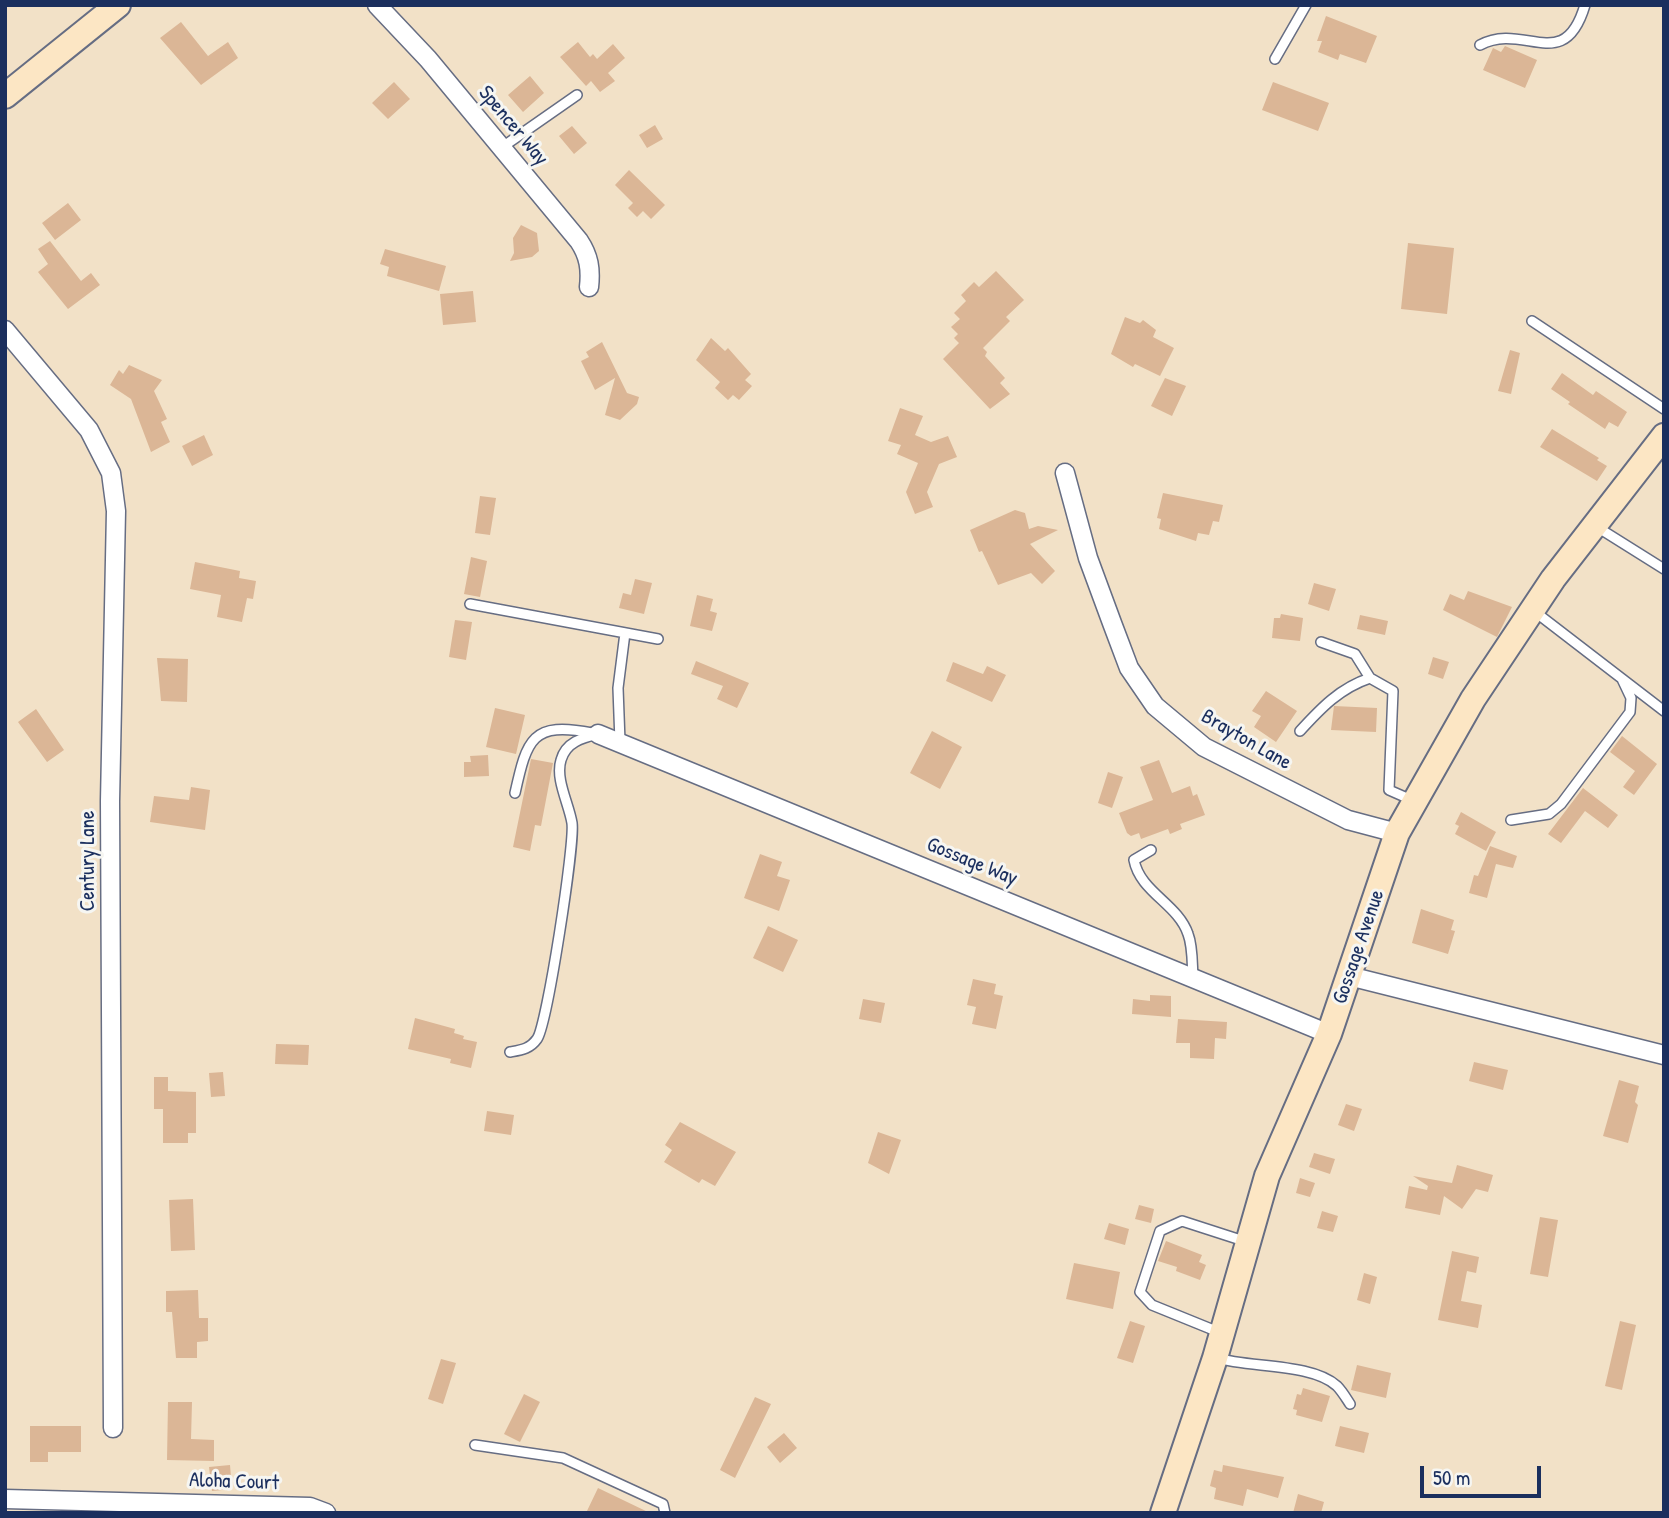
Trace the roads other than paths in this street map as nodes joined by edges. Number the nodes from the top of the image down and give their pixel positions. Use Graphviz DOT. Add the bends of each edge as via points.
graph roads {
  1 [pos="118,5"];
  2 [pos="377,5"];
  3 [pos="1306,5"];
  4 [pos="1586,5"];
  5 [pos="1480,45"];
  6 [pos="1275,59"];
  7 [pos="577,95"];
  8 [pos="5,96"];
  9 [pos="501,148"];
  10 [pos="589,287"];
  11 [pos="1532,321"];
  12 [pos="5,330"];
  13 [pos="1664,409"];
  14 [pos="1664,436"];
  15 [pos="1065,473"];
  16 [pos="1596,526"];
  17 [pos="1664,569"];
  18 [pos="470,604"];
  19 [pos="1532,610"];
  20 [pos="625,632"];
  21 [pos="658,639"];
  22 [pos="1321,642"];
  23 [pos="1370,678"];
  24 [pos="1622,679"];
  25 [pos="1664,711"];
  26 [pos="1300,731"];
  27 [pos="598,734"];
  28 [pos="620,742"];
  29 [pos="515,793"];
  30 [pos="1415,802"];
  31 [pos="1511,820"];
  32 [pos="1397,833"];
  33 [pos="1151,850"];
  34 [pos="1349,976"];
  35 [pos="1193,978"];
  36 [pos="1329,1034"];
  37 [pos="510,1052"];
  38 [pos="1664,1055"];
  39 [pos="1248,1242"];
  40 [pos="1222,1334"];
  41 [pos="1216,1358"];
  42 [pos="1350,1404"];
  43 [pos="113,1428"];
  44 [pos="475,1445"];
  45 [pos="5,1499"];
  46 [pos="326,1513"];
  47 [pos="665,1513"];
  48 [pos="1163,1513"];
  1 -- 8 [label="street"];
  2 -- 9 [label="street, Spencer Way"];
  3 -- 6 [label="lane"];
  4 -- 5 [label="lane" via="1579,26 1567,39 1554,43 1490,39"];
  7 -- 9 [label="lane"];
  9 -- 10 [label="street, Spencer Way" via="587,253"];
  11 -- 13 [label="lane"];
  12 -- 43 [label="street, Century Lane" via="89,430 111,473 116,511 110,801"];
  14 -- 16 [label="street, Gossage Avenue"];
  15 -- 32 [label="street, Brayton Lane" via="1088,558 1120,646 1155,706 1204,747 1348,820"];
  16 -- 17 [label="lane"];
  16 -- 19 [label="street, Gossage Avenue"];
  18 -- 20 [label="lane"];
  19 -- 24 [label="lane"];
  19 -- 30 [label="street, Gossage Avenue" via="1473,699"];
  20 -- 21 [label="lane"];
  20 -- 28 [label="lane" via="618,688"];
  22 -- 23 [label="lane" via="1355,654"];
  23 -- 26 [label="lane" via="1352,684 1325,704"];
  23 -- 30 [label="lane" via="1392,691 1389,790"];
  24 -- 25 [label="lane"];
  24 -- 31 [label="lane" via="1631,698 1630,712 1561,804 1549,814"];
  27 -- 28 [label="street, Gossage Way"];
  27 -- 29 [label="lane" via="565,727 532,740 523,756"];
  27 -- 37 [label="lane" via="578,739 560,762 572,842 556,950 539,1038 527,1049"];
  28 -- 35 [label="street, Gossage Way"];
  30 -- 32 [label="street, Gossage Avenue"];
  32 -- 34 [label="street, Gossage Avenue"];
  33 -- 35 [label="lane" via="1134,859 1137,875 1185,927"];
  34 -- 36 [label="street, Gossage Avenue"];
  34 -- 38 [label="street"];
  35 -- 36 [label="street, Gossage Way"];
  36 -- 39 [label="street, Gossage Avenue" via="1267,1176"];
  39 -- 40 [label="street, Gossage Avenue"];
  39 -- 40 [label="lane" via="1182,1221 1160,1231 1140,1292 1152,1306"];
  40 -- 41 [label="street, Gossage Avenue"];
  41 -- 42 [label="lane" via="1316,1374 1336,1385"];
  41 -- 48 [label="street, Gossage Avenue"];
  44 -- 47 [label="lane" via="564,1458 663,1504"];
  45 -- 46 [label="street, Aloha Court" via="310,1507"];
}
